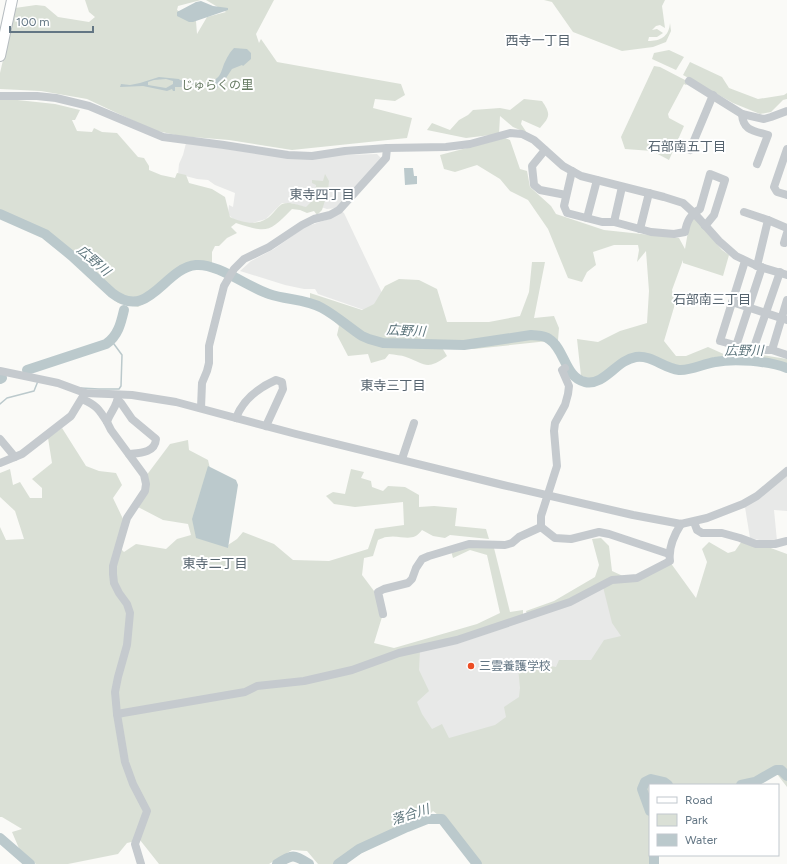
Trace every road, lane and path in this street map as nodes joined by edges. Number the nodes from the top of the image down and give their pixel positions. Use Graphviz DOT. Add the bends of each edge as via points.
graph roads {
  1 [pos="12,0"];
  2 [pos="0,56"];
  3 [pos="689,81"];
  4 [pos="713,95"];
  5 [pos="0,96"];
  6 [pos="787,110"];
  7 [pos="742,114"];
  8 [pos="387,148"];
  9 [pos="787,149"];
  10 [pos="544,150"];
  11 [pos="690,150"];
  12 [pos="757,164"];
  13 [pos="784,169"];
  14 [pos="572,171"];
  15 [pos="596,180"];
  16 [pos="622,187"];
  17 [pos="648,193"];
  18 [pos="566,195"];
  19 [pos="787,195"];
  20 [pos="694,212"];
  21 [pos="744,212"];
  22 [pos="587,218"];
  23 [pos="768,220"];
  24 [pos="614,222"];
  25 [pos="706,226"];
  26 [pos="787,228"];
  27 [pos="640,229"];
  28 [pos="787,233"];
  29 [pos="784,243"];
  30 [pos="745,261"];
  31 [pos="759,266"];
  32 [pos="783,273"];
  33 [pos="787,300"];
  34 [pos="732,302"];
  35 [pos="749,308"];
  36 [pos="765,313"];
  37 [pos="784,319"];
  38 [pos="736,346"];
  39 [pos="753,350"];
  40 [pos="772,350"];
  41 [pos="787,355"];
  42 [pos="565,368"];
  43 [pos="0,371"];
  44 [pos="83,396"];
  45 [pos="118,397"];
  46 [pos="201,408"];
  47 [pos="236,418"];
  48 [pos="107,422"];
  49 [pos="414,423"];
  50 [pos="266,426"];
  51 [pos="0,439"];
  52 [pos="129,454"];
  53 [pos="15,457"];
  54 [pos="402,459"];
  55 [pos="0,463"];
  56 [pos="787,471"];
  57 [pos="548,495"];
  58 [pos="694,522"];
  59 [pos="681,524"];
  60 [pos="541,527"];
  61 [pos="787,541"];
  62 [pos="669,554"];
  63 [pos="383,614"];
  64 [pos="117,714"];
  65 [pos="141,864"];
  1 -- 2 [label="main road"];
  3 -- 4 [label="street"];
  4 -- 7 [label="street"];
  4 -- 11 [label="street"];
  5 -- 8 [label="street" via="56,98 89,106 163,137 288,155 312,156"];
  6 -- 7 [label="street" via="764,118"];
  7 -- 12 [label="street" via="742,122 749,129 768,135"];
  8 -- 10 [label="street" via="455,146 510,133 528,136"];
  8 -- 46 [label="street" via="386,158 339,210 302,224 269,247 244,259 234,269 224,286 209,346 209,363 202,383"];
  9 -- 13 [label="street"];
  10 -- 14 [label="street"];
  10 -- 18 [label="street" via="532,166 534,185 540,190"];
  13 -- 19 [label="street" via="774,187 777,192"];
  14 -- 15 [label="street"];
  14 -- 18 [label="street"];
  15 -- 16 [label="street"];
  15 -- 22 [label="street"];
  16 -- 17 [label="street"];
  16 -- 24 [label="street"];
  17 -- 20 [label="street" via="674,200"];
  17 -- 27 [label="street"];
  18 -- 22 [label="street" via="564,206 567,213"];
  20 -- 25 [label="street"];
  20 -- 25 [label="street" via="700,209 710,174 725,180 714,215"];
  20 -- 27 [label="street" via="688,220 685,232 674,234"];
  21 -- 23 [label="street"];
  22 -- 24 [label="street"];
  23 -- 26 [label="street"];
  23 -- 31 [label="street"];
  24 -- 27 [label="street"];
  25 -- 30 [label="street" via="719,241"];
  28 -- 29 [label="street"];
  30 -- 31 [label="street"];
  30 -- 34 [label="street"];
  31 -- 32 [label="street"];
  31 -- 35 [label="street"];
  32 -- 36 [label="street"];
  33 -- 37 [label="street"];
  34 -- 35 [label="street"];
  34 -- 38 [label="street" via="720,341"];
  35 -- 36 [label="street"];
  35 -- 38 [label="street"];
  36 -- 37 [label="street"];
  36 -- 39 [label="street"];
  37 -- 40 [label="street"];
  38 -- 39 [label="street"];
  39 -- 40 [label="street"];
  40 -- 41 [label="street"];
  42 -- 57 [label="street" via="562,370 568,394 555,423 558,458"];
  43 -- 44 [label="street" via="58,383"];
  44 -- 45 [label="street"];
  44 -- 48 [label="street" via="98,408"];
  44 -- 53 [label="street" via="71,416 28,450"];
  45 -- 46 [label="street" via="148,396"];
  45 -- 48 [label="street"];
  45 -- 52 [label="street" via="132,419 156,439 151,449"];
  46 -- 47 [label="street"];
  47 -- 50 [label="street"];
  47 -- 50 [label="street" via="240,408 252,393 276,380 282,382 283,389"];
  48 -- 52 [label="street"];
  49 -- 54 [label="street"];
  50 -- 54 [label="street"];
  51 -- 53 [label="street"];
  52 -- 64 [label="street" via="144,475 146,484 145,491 127,518 113,566 114,583 130,613 127,644 115,692"];
  53 -- 55 [label="street"];
  54 -- 57 [label="street"];
  56 -- 58 [label="street" via="758,496"];
  57 -- 59 [label="street"];
  57 -- 60 [label="street"];
  58 -- 59 [label="street"];
  58 -- 61 [label="street" via="697,530 702,533 722,533 756,544"];
  59 -- 62 [label="street"];
  60 -- 62 [label="street" via="555,538 572,538 599,532"];
  60 -- 63 [label="street" via="505,545 469,544 422,559 408,583 378,592"];
  62 -- 64 [label="street" via="670,561 636,578 612,580 570,602 451,641 399,653 352,670"];
  64 -- 65 [label="street" via="125,762 146,811 136,844"];
}
